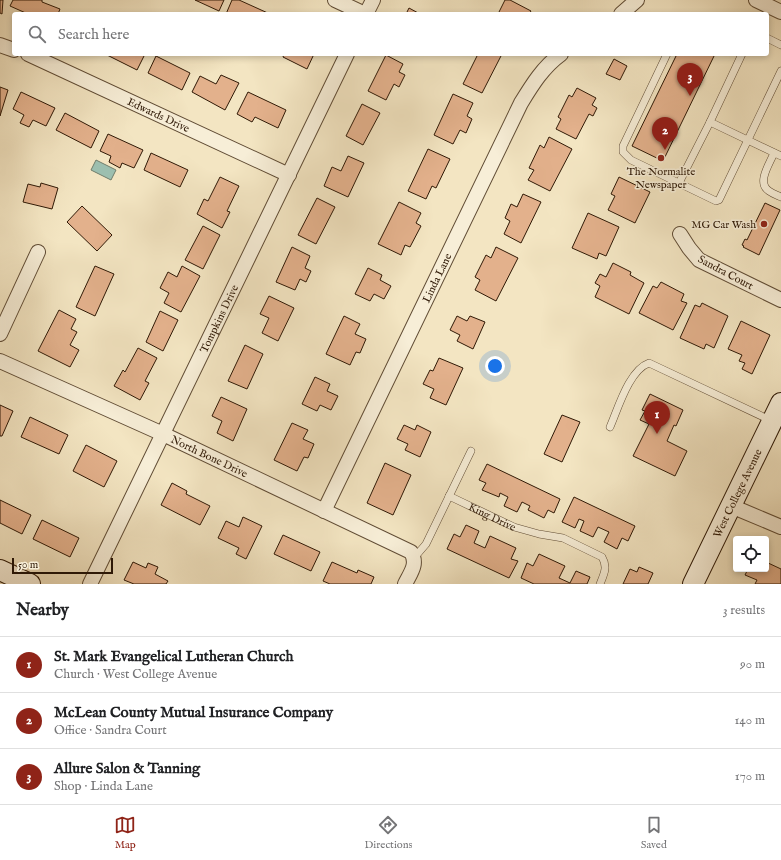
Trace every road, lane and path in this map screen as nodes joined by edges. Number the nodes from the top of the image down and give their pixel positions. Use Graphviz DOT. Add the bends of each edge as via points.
graph roads {
  1 [pos="335,0"];
  2 [pos="373,0"];
  3 [pos="637,0"];
  4 [pos="762,5"];
  5 [pos="362,12"];
  6 [pos="367,12"];
  7 [pos="623,12"];
  8 [pos="781,12"];
  9 [pos="769,39"];
  10 [pos="0,45"];
  11 [pos="781,45"];
  12 [pos="12,49"];
  13 [pos="32,56"];
  14 [pos="346,56"];
  15 [pos="558,56"];
  16 [pos="666,56"];
  17 [pos="741,56"];
  18 [pos="781,71"];
  19 [pos="710,122"];
  20 [pos="748,140"];
  21 [pos="778,155"];
  22 [pos="289,175"];
  23 [pos="679,183"];
  24 [pos="781,197"];
  25 [pos="680,234"];
  26 [pos="38,252"];
  27 [pos="781,300"];
  28 [pos="0,334"];
  29 [pos="0,361"];
  30 [pos="781,403"];
  31 [pos="772,422"];
  32 [pos="610,427"];
  33 [pos="163,434"];
  34 [pos="471,451"];
  35 [pos="449,496"];
  36 [pos="731,506"];
  37 [pos="324,511"];
  38 [pos="781,528"];
  39 [pos="414,558"];
  40 [pos="0,570"];
  41 [pos="30,584"];
  42 [pos="90,584"];
  43 [pos="406,584"];
  44 [pos="600,584"];
  45 [pos="694,584"];
  1 -- 5 [label="street"];
  2 -- 6 [label="street"];
  3 -- 7 [label="street"];
  4 -- 8 [label="street"];
  9 -- 11 [label="lane"];
  10 -- 12 [label="street"];
  13 -- 22 [label="street, Edwards Drive"];
  14 -- 22 [label="street, Tompkins Drive"];
  15 -- 37 [label="street, Linda Lane" via="537,76 521,103"];
  16 -- 23 [label="lane" via="623,146 623,152 631,160"];
  17 -- 19 [label="lane"];
  18 -- 20 [label="lane"];
  19 -- 20 [label="lane"];
  19 -- 23 [label="lane"];
  20 -- 21 [label="lane"];
  20 -- 23 [label="lane" via="719,200 716,201"];
  21 -- 24 [label="lane" via="763,178 763,183 768,191"];
  22 -- 33 [label="street, Tompkins Drive"];
  25 -- 27 [label="street, Sandra Court" via="699,260"];
  26 -- 28 [label="street"];
  29 -- 33 [label="street, North Bone Drive"];
  30 -- 31 [label="main road, West College Avenue"];
  31 -- 32 [label="lane" via="649,363 638,370 631,379"];
  31 -- 36 [label="main road, West College Avenue"];
  33 -- 37 [label="street, North Bone Drive"];
  33 -- 42 [label="street, Tompkins Drive"];
  34 -- 35 [label="lane"];
  35 -- 39 [label="lane" via="426,544"];
  35 -- 44 [label="lane, King Drive" via="514,527 563,538 602,557 606,563"];
  36 -- 38 [label="street"];
  36 -- 45 [label="main road, West College Avenue"];
  37 -- 39 [label="street, North Bone Drive" via="411,552"];
  39 -- 43 [label="street"];
  40 -- 41 [label="main road"];
}
